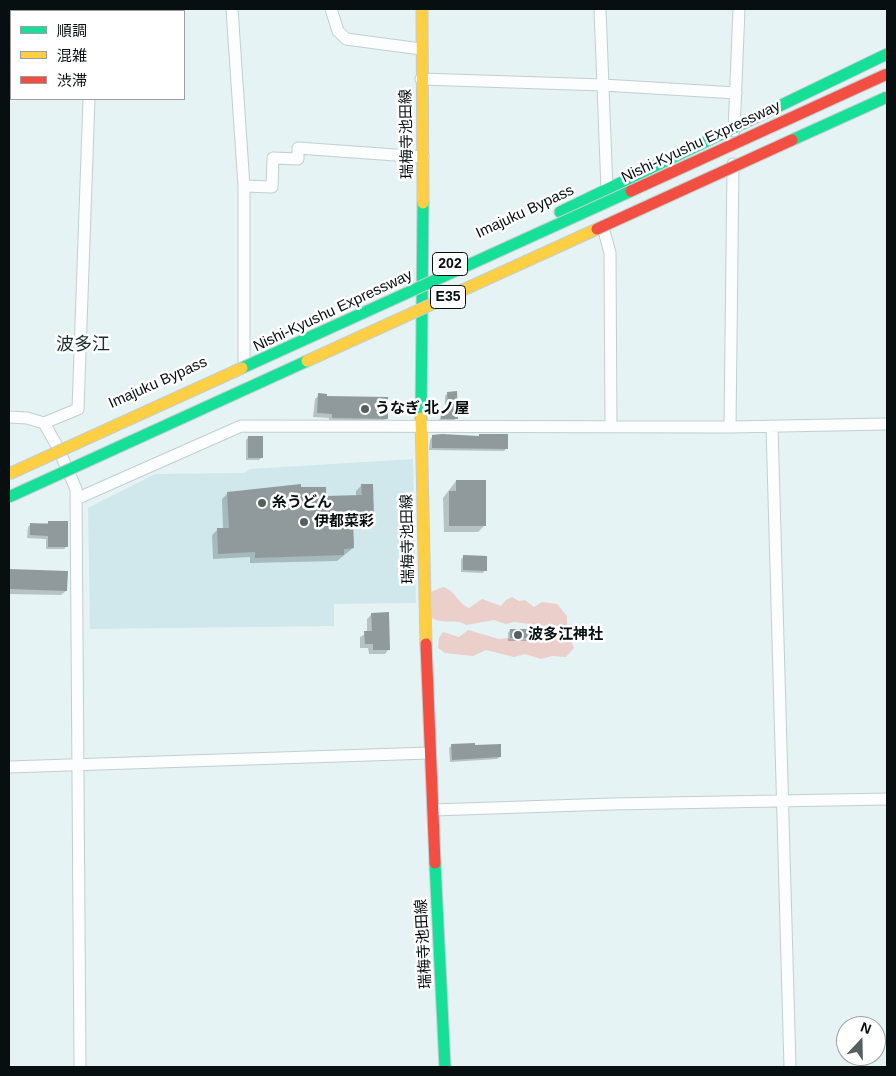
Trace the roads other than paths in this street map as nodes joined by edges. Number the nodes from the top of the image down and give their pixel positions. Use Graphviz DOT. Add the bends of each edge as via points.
graph roads {
  1 [pos="232,9"];
  2 [pos="331,9"];
  3 [pos="422,9"];
  4 [pos="600,9"];
  5 [pos="739,9"];
  6 [pos="421,49"];
  7 [pos="887,54"];
  8 [pos="887,74"];
  9 [pos="421,79"];
  10 [pos="603,85"];
  11 [pos="736,93"];
  12 [pos="887,97"];
  13 [pos="89,100"];
  14 [pos="887,104"];
  15 [pos="734,128"];
  16 [pos="423,157"];
  17 [pos="733,173"];
  18 [pos="244,186"];
  19 [pos="608,190"];
  20 [pos="604,231"];
  21 [pos="424,276"];
  22 [pos="424,316"];
  23 [pos="244,361"];
  24 [pos="9,417"];
  25 [pos="44,423"];
  26 [pos="887,424"];
  27 [pos="611,426"];
  28 [pos="772,426"];
  29 [pos="421,427"];
  30 [pos="730,427"];
  31 [pos="57,446"];
  32 [pos="9,466"];
  33 [pos="9,474"];
  34 [pos="73,478"];
  35 [pos="9,497"];
  36 [pos="76,499"];
  37 [pos="9,505"];
  38 [pos="428,753"];
  39 [pos="79,764"];
  40 [pos="9,767"];
  41 [pos="887,799"];
  42 [pos="784,800"];
  43 [pos="433,810"];
  44 [pos="80,1067"];
  45 [pos="445,1067"];
  46 [pos="790,1067"];
  1 -- 18 [label="street"];
  2 -- 6 [label="street" via="338,31 346,39"];
  3 -- 6 [label="main road, 瑞梅寺池田線"];
  4 -- 10 [label="street"];
  5 -- 11 [label="street"];
  6 -- 9 [label="main road, 瑞梅寺池田線"];
  7 -- 15 [label="main road, Imajuku Bypass / 202"];
  8 -- 33 [label="main road, Nishi-Kyushu Expressway / E35, bridge"];
  9 -- 10 [label="street"];
  9 -- 16 [label="main road, 瑞梅寺池田線"];
  10 -- 11 [label="street"];
  10 -- 19 [label="street"];
  11 -- 15 [label="street"];
  12 -- 35 [label="main road, E35, bridge"];
  13 -- 25 [label="street" via="78,409"];
  14 -- 17 [label="main road, 202"];
  15 -- 17 [label="street"];
  15 -- 19 [label="main road, Imajuku Bypass / 202"];
  16 -- 18 [label="street" via="298,148 298,160 273,158 272,187"];
  16 -- 21 [label="main road, 瑞梅寺池田線"];
  17 -- 20 [label="main road, 202"];
  17 -- 30 [label="street"];
  18 -- 23 [label="street"];
  19 -- 21 [label="main road, Imajuku Bypass / 202"];
  20 -- 22 [label="main road, 202"];
  20 -- 27 [label="street" via="610,252"];
  21 -- 22 [label="main road, 瑞梅寺池田線"];
  21 -- 23 [label="main road, Imajuku Bypass / 202" via="327,325"];
  22 -- 29 [label="main road, 瑞梅寺池田線"];
  22 -- 34 [label="main road, 202"];
  23 -- 31 [label="main road, Imajuku Bypass / 202"];
  24 -- 25 [label="street"];
  25 -- 31 [label="street"];
  26 -- 28 [label="street"];
  27 -- 29 [label="street"];
  27 -- 30 [label="street"];
  28 -- 30 [label="street"];
  28 -- 42 [label="street"];
  29 -- 36 [label="street" via="241,426"];
  29 -- 38 [label="main road, 瑞梅寺池田線"];
  31 -- 32 [label="main road, Imajuku Bypass / 202"];
  31 -- 34 [label="street"];
  34 -- 36 [label="street"];
  34 -- 37 [label="main road, 202"];
  36 -- 39 [label="street"];
  38 -- 39 [label="street"];
  38 -- 43 [label="main road, 瑞梅寺池田線"];
  39 -- 40 [label="street"];
  39 -- 44 [label="street"];
  41 -- 42 [label="street"];
  42 -- 43 [label="street"];
  42 -- 46 [label="street"];
  43 -- 45 [label="main road, 瑞梅寺池田線"];
}
